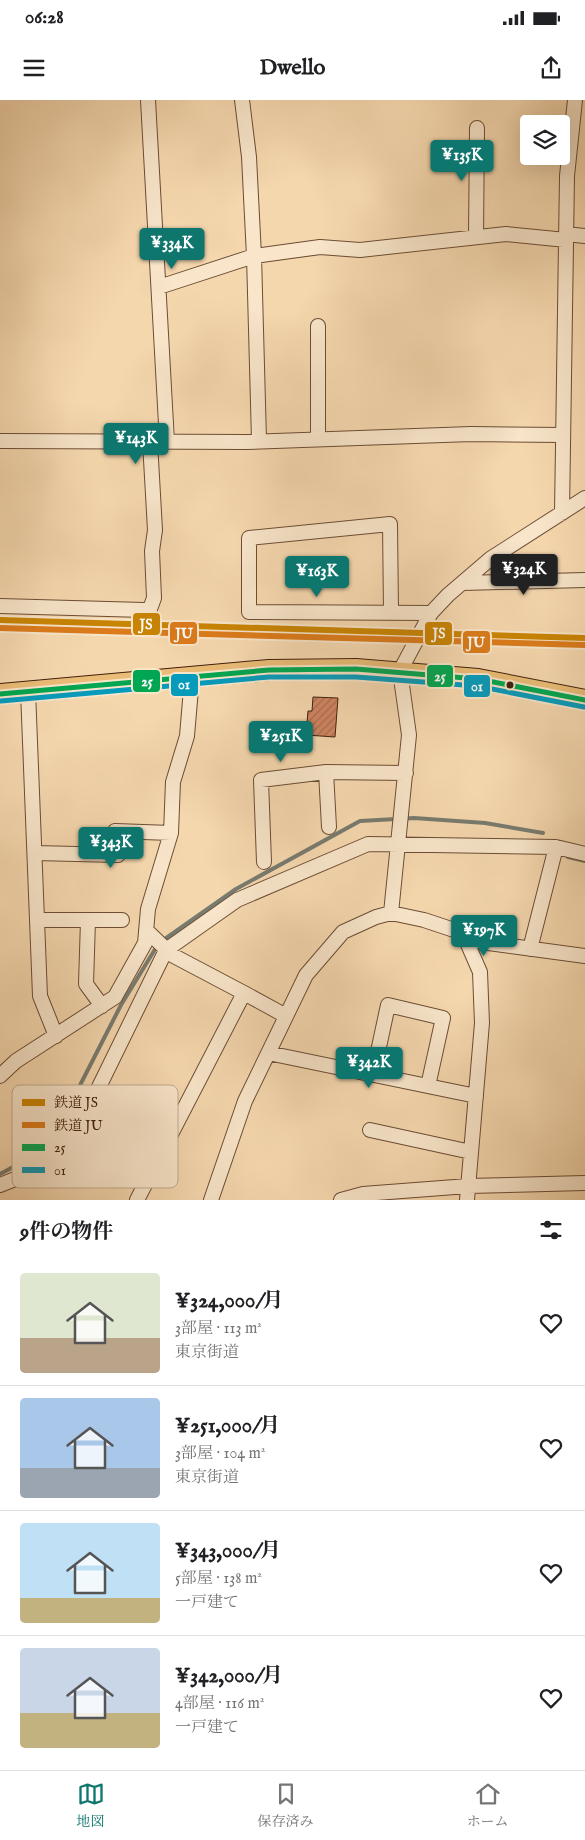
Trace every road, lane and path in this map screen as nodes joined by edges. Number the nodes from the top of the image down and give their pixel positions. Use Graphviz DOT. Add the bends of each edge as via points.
graph roads {
  1 [pos="148,100"];
  2 [pos="242,100"];
  3 [pos="575,100"];
  4 [pos="477,128"];
  5 [pos="585,236"];
  6 [pos="476,237"];
  7 [pos="566,237"];
  8 [pos="254,256"];
  9 [pos="158,287"];
  10 [pos="318,326"];
  11 [pos="563,435"];
  12 [pos="318,437"];
  13 [pos="259,440"];
  14 [pos="0,441"];
  15 [pos="150,442"];
  16 [pos="167,442"];
  17 [pos="584,499"];
  18 [pos="562,512"];
  19 [pos="585,580"];
  20 [pos="462,583"];
  21 [pos="0,606"];
  22 [pos="391,612"];
  23 [pos="431,613"];
  24 [pos="400,671"];
  25 [pos="192,677"];
  26 [pos="28,691"];
  27 [pos="0,694"];
  28 [pos="585,700"];
  29 [pos="326,772"];
  30 [pos="406,773"];
  31 [pos="329,827"];
  32 [pos="170,833"];
  33 [pos="398,844"];
  34 [pos="556,847"];
  35 [pos="34,853"];
  36 [pos="585,854"];
  37 [pos="264,862"];
  38 [pos="391,913"];
  39 [pos="37,920"];
  40 [pos="88,920"];
  41 [pos="122,920"];
  42 [pos="148,932"];
  43 [pos="463,933"];
  44 [pos="164,948"];
  45 [pos="530,948"];
  46 [pos="585,956"];
  47 [pos="244,993"];
  48 [pos="102,1006"];
  49 [pos="286,1016"];
  50 [pos="56,1036"];
  51 [pos="268,1053"];
  52 [pos="373,1075"];
  53 [pos="0,1076"];
  54 [pos="99,1085"];
  55 [pos="428,1086"];
  56 [pos="476,1096"];
  57 [pos="178,1121"];
  58 [pos="370,1130"];
  59 [pos="471,1152"];
  60 [pos="12,1180"];
  61 [pos="585,1183"];
  62 [pos="0,1185"];
  63 [pos="143,1188"];
  64 [pos="468,1193"];
  65 [pos="137,1200"];
  66 [pos="211,1200"];
  67 [pos="341,1200"];
  1 -- 9 [label="street"];
  2 -- 8 [label="street" via="249,157"];
  3 -- 7 [label="street" via="567,176"];
  4 -- 6 [label="street"];
  5 -- 7 [label="street"];
  6 -- 7 [label="street" via="506,234"];
  6 -- 8 [label="street" via="360,250 320,247"];
  7 -- 11 [label="street"];
  8 -- 9 [label="street"];
  8 -- 13 [label="street"];
  9 -- 16 [label="street"];
  10 -- 12 [label="street"];
  11 -- 12 [label="street"];
  11 -- 18 [label="street"];
  12 -- 13 [label="street"];
  13 -- 16 [label="street"];
  14 -- 15 [label="street"];
  15 -- 16 [label="street"];
  15 -- 21 [label="street" via="155,530 152,551 154,598 150,609"];
  17 -- 18 [label="street"];
  18 -- 20 [label="street" via="490,559"];
  19 -- 20 [label="street"];
  20 -- 23 [label="street"];
  22 -- 22 [label="street" via="249,612 249,538 390,524"];
  22 -- 23 [label="street"];
  23 -- 24 [label="street"];
  24 -- 25 [label="highway" via="277,670"];
  24 -- 28 [label="highway" via="506,683"];
  24 -- 30 [label="street" via="409,736"];
  25 -- 26 [label="highway"];
  25 -- 32 [label="street" via="187,736 172,782"];
  26 -- 27 [label="highway"];
  26 -- 35 [label="street"];
  29 -- 30 [label="street"];
  29 -- 31 [label="street"];
  29 -- 37 [label="street" via="261,780"];
  30 -- 33 [label="street"];
  32 -- 35 [label="street" via="115,831 118,855"];
  32 -- 42 [label="street" via="148,909"];
  33 -- 34 [label="street"];
  33 -- 38 [label="street"];
  33 -- 44 [label="street" via="368,844 238,900"];
  34 -- 36 [label="street"];
  34 -- 45 [label="street"];
  35 -- 39 [label="street"];
  38 -- 43 [label="street"];
  38 -- 49 [label="street" via="343,932 306,975"];
  39 -- 40 [label="street"];
  39 -- 50 [label="street" via="40,996"];
  40 -- 41 [label="street"];
  40 -- 48 [label="street" via="86,984"];
  42 -- 44 [label="street"];
  42 -- 48 [label="street" via="115,997"];
  43 -- 45 [label="street" via="481,942"];
  43 -- 56 [label="street" via="480,972 482,1023"];
  44 -- 47 [label="street"];
  44 -- 54 [label="street"];
  45 -- 46 [label="street"];
  47 -- 49 [label="street"];
  47 -- 57 [label="street"];
  48 -- 50 [label="street"];
  49 -- 51 [label="street"];
  50 -- 53 [label="street" via="16,1061"];
  51 -- 52 [label="street"];
  51 -- 66 [label="street" via="245,1101"];
  52 -- 55 [label="street"];
  52 -- 55 [label="street" via="388,1005 443,1018"];
  55 -- 56 [label="street"];
  56 -- 59 [label="street"];
  58 -- 59 [label="street"];
  59 -- 64 [label="street"];
  60 -- 62 [label="street"];
  61 -- 64 [label="street"];
  63 -- 65 [label="street"];
  64 -- 67 [label="street" via="363,1194"];
}
